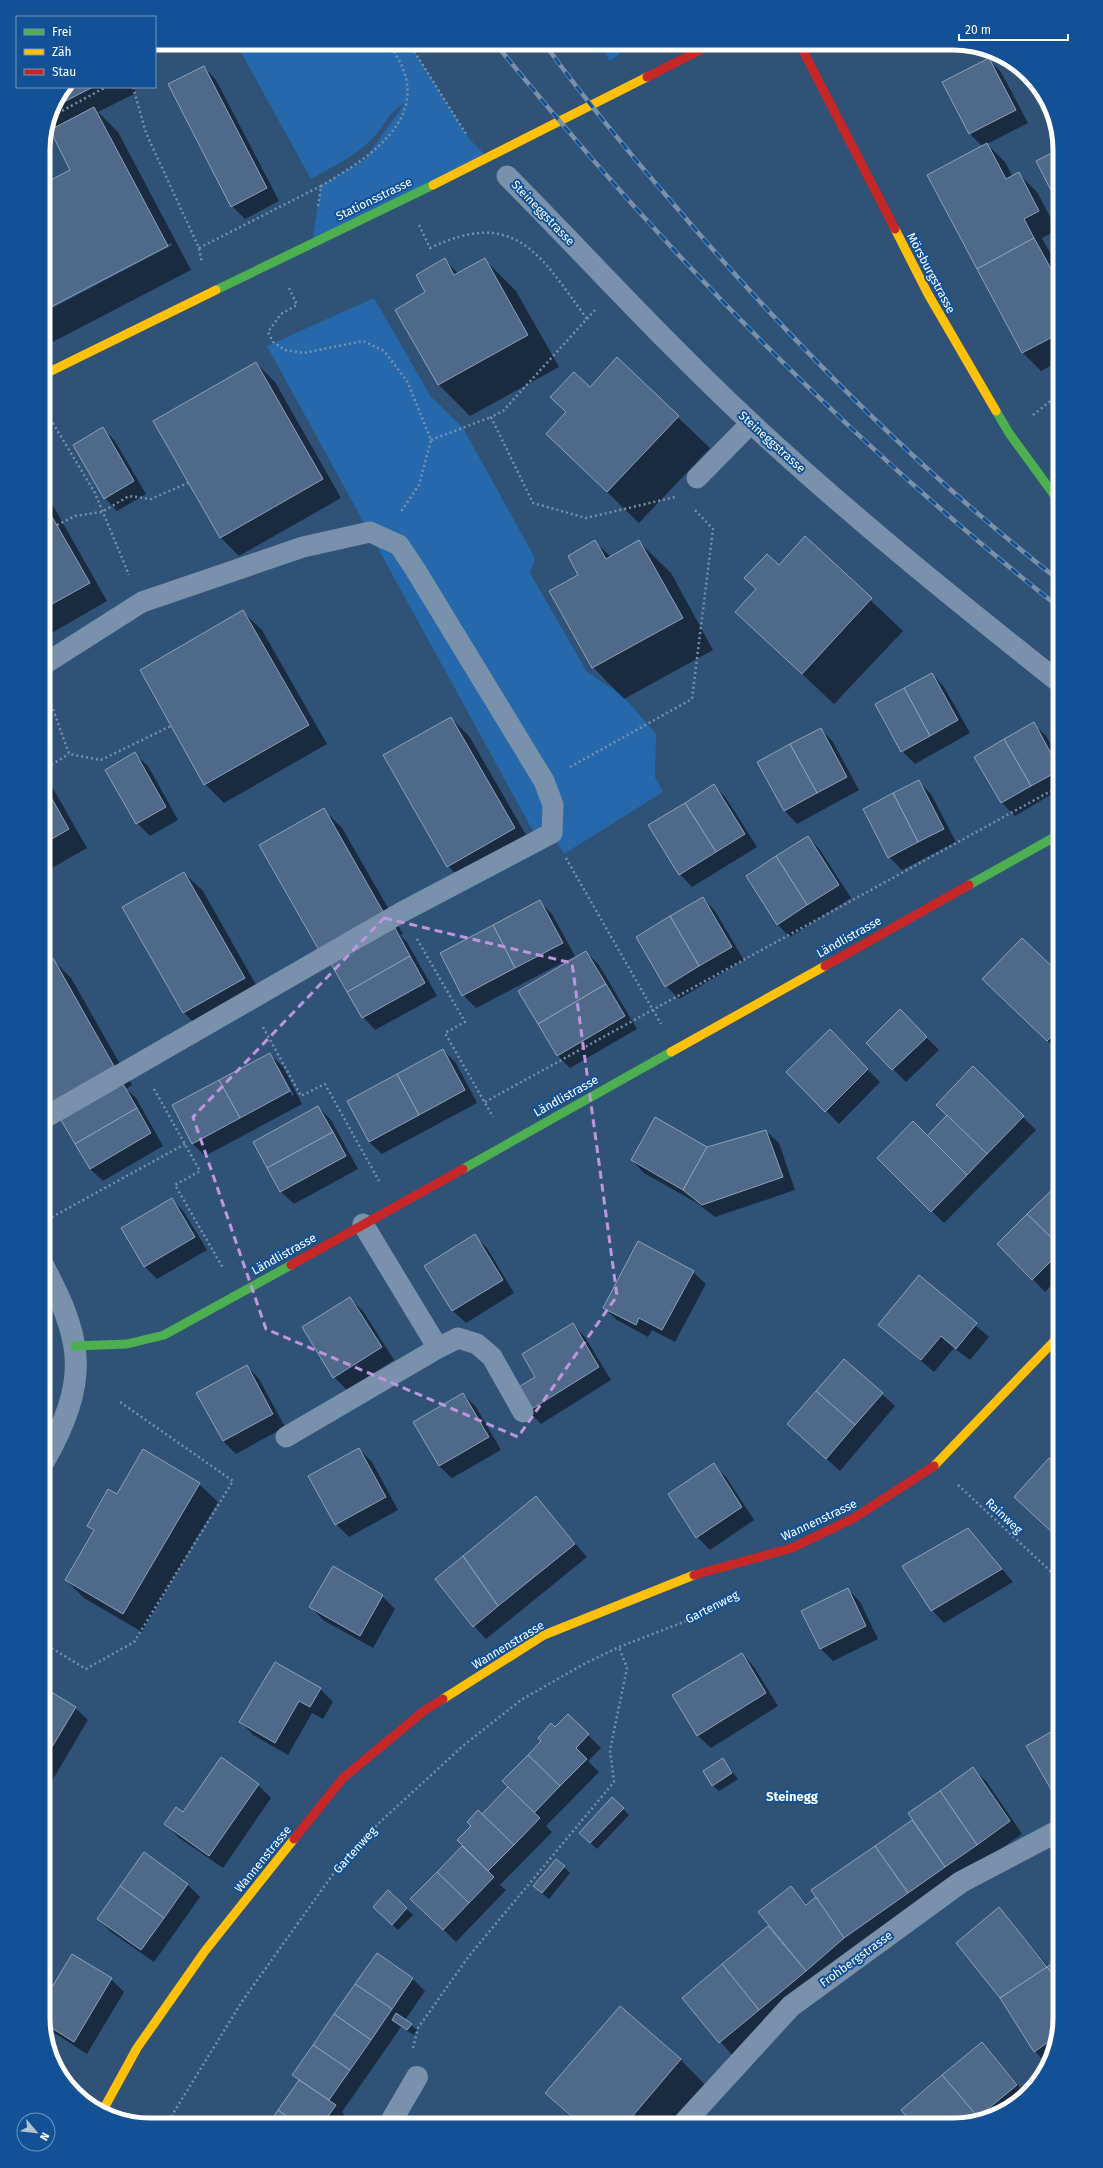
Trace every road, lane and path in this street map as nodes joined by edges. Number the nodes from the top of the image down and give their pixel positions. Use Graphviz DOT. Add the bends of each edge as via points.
graph roads {
  1 [pos="412,50"];
  2 [pos="700,50"];
  3 [pos="803,50"];
  4 [pos="395,51"];
  5 [pos="104,88"];
  6 [pos="133,88"];
  7 [pos="57,113"];
  8 [pos="470,140"];
  9 [pos="507,176"];
  10 [pos="321,186"];
  11 [pos="420,227"];
  12 [pos="312,242"];
  13 [pos="199,248"];
  14 [pos="288,284"];
  15 [pos="615,289"];
  16 [pos="207,294"];
  17 [pos="587,318"];
  18 [pos="50,372"];
  19 [pos="491,417"];
  20 [pos="50,418"];
  21 [pos="751,423"];
  22 [pos="431,440"];
  23 [pos="697,478"];
  24 [pos="188,482"];
  25 [pos="1053,493"];
  26 [pos="681,496"];
  27 [pos="102,512"];
  28 [pos="57,525"];
  29 [pos="399,545"];
  30 [pos="142,602"];
  31 [pos="50,661"];
  32 [pos="1053,677"];
  33 [pos="50,700"];
  34 [pos="171,726"];
  35 [pos="69,754"];
  36 [pos="50,766"];
  37 [pos="544,781"];
  38 [pos="1053,790"];
  39 [pos="552,833"];
  40 [pos="1053,838"];
  41 [pos="402,912"];
  42 [pos="249,1000"];
  43 [pos="653,1010"];
  44 [pos="675,1048"];
  45 [pos="139,1063"];
  46 [pos="484,1102"];
  47 [pos="50,1115"];
  48 [pos="508,1142"];
  49 [pos="185,1144"];
  50 [pos="393,1207"];
  51 [pos="50,1218"];
  52 [pos="363,1224"];
  53 [pos="50,1279"];
  54 [pos="238,1294"];
  55 [pos="1053,1342"];
  56 [pos="75,1346"];
  57 [pos="438,1348"];
  58 [pos="120,1402"];
  59 [pos="523,1412"];
  60 [pos="286,1437"];
  61 [pos="50,1450"];
  62 [pos="936,1465"];
  63 [pos="1053,1574"];
  64 [pos="733,1597"];
  65 [pos="50,1647"];
  66 [pos="618,1647"];
  67 [pos="1053,1834"];
  68 [pos="417,2077"];
  69 [pos="105,2107"];
  70 [pos="170,2118"];
  71 [pos="393,2118"];
  72 [pos="688,2118"];
  1 -- 8 [label="path"];
  2 -- 12 [label="street, Stationsstrasse" via="488,158"];
  3 -- 25 [label="street, Mörsburgstrasse" via="928,294 1009,433"];
  4 -- 10 [label="path" via="404,68 408,89 398,123 375,151"];
  5 -- 7 [label="path"];
  6 -- 13 [label="path" via="146,133"];
  9 -- 15 [label="lane, Steineggstrasse"];
  10 -- 12 [label="path"];
  10 -- 13 [label="path"];
  11 -- 17 [label="path" via="430,248 455,236 476,232 500,233 517,241 542,258"];
  12 -- 16 [label="street, Stationsstrasse"];
  13 -- 16 [label="path"];
  14 -- 22 [label="path" via="297,304 281,314 268,332 273,342 285,350 304,353 364,341 384,351 407,381"];
  15 -- 17 [label="path"];
  15 -- 21 [label="lane, Steineggstrasse"];
  16 -- 18 [label="street, Stationsstrasse"];
  17 -- 19 [label="path" via="503,411"];
  19 -- 22 [label="path"];
  19 -- 26 [label="path" via="533,503 586,518"];
  20 -- 27 [label="path" via="94,493"];
  21 -- 23 [label="lane"];
  21 -- 32 [label="lane, Steineggstrasse" via="890,547"];
  22 -- 29 [label="path" via="419,485 400,514"];
  23 -- 26 [label="path"];
  24 -- 27 [label="path" via="151,499 129,496"];
  26 -- 37 [label="path" via="713,529 692,699"];
  27 -- 28 [label="path" via="75,516"];
  27 -- 30 [label="path"];
  29 -- 30 [label="lane" via="370,532 303,547"];
  29 -- 37 [label="lane"];
  30 -- 31 [label="lane"];
  33 -- 35 [label="path"];
  34 -- 35 [label="path" via="101,760"];
  35 -- 36 [label="path"];
  37 -- 39 [label="lane" via="553,805"];
  38 -- 43 [label="path"];
  39 -- 41 [label="lane"];
  39 -- 43 [label="path"];
  40 -- 44 [label="street, Ländlistrasse"];
  41 -- 42 [label="lane"];
  41 -- 46 [label="path" via="465,1022 445,1034"];
  42 -- 45 [label="lane"];
  42 -- 50 [label="path" via="301,1096 326,1084"];
  43 -- 44 [label="path"];
  43 -- 46 [label="path"];
  44 -- 48 [label="street, Ländlistrasse"];
  45 -- 47 [label="lane"];
  45 -- 49 [label="path"];
  46 -- 48 [label="path"];
  48 -- 50 [label="street, Ländlistrasse"];
  49 -- 51 [label="path"];
  49 -- 54 [label="path" via="200,1171 175,1185"];
  50 -- 52 [label="street, Ländlistrasse"];
  52 -- 54 [label="street, Ländlistrasse"];
  52 -- 57 [label="lane"];
  53 -- 56 [label="street" via="66,1312"];
  54 -- 56 [label="street, Ländlistrasse" via="177,1329 147,1342 113,1346"];
  55 -- 62 [label="street, Wannenstrasse"];
  56 -- 61 [label="street" via="73,1389 69,1407"];
  57 -- 59 [label="lane" via="458,1338 478,1344 492,1357"];
  57 -- 60 [label="lane"];
  58 -- 65 [label="path" via="233,1481 134,1642 86,1669"];
  62 -- 63 [label="path, Rainweg"];
  62 -- 69 [label="street, Wannenstrasse" via="854,1518 792,1548 683,1578 544,1636 425,1710 343,1778 205,1951 137,2048"];
  64 -- 66 [label="path, Gartenweg" via="694,1618"];
  66 -- 68 [label="path" via="627,1668 610,1750 614,1782 469,1956 418,2028 409,2066"];
  66 -- 70 [label="path, Gartenweg" via="582,1664 521,1700 464,1745 380,1822 336,1870 243,2000"];
  67 -- 72 [label="street, Frohbergstrasse" via="961,1882 791,2006"];
  68 -- 71 [label="street"];
}
